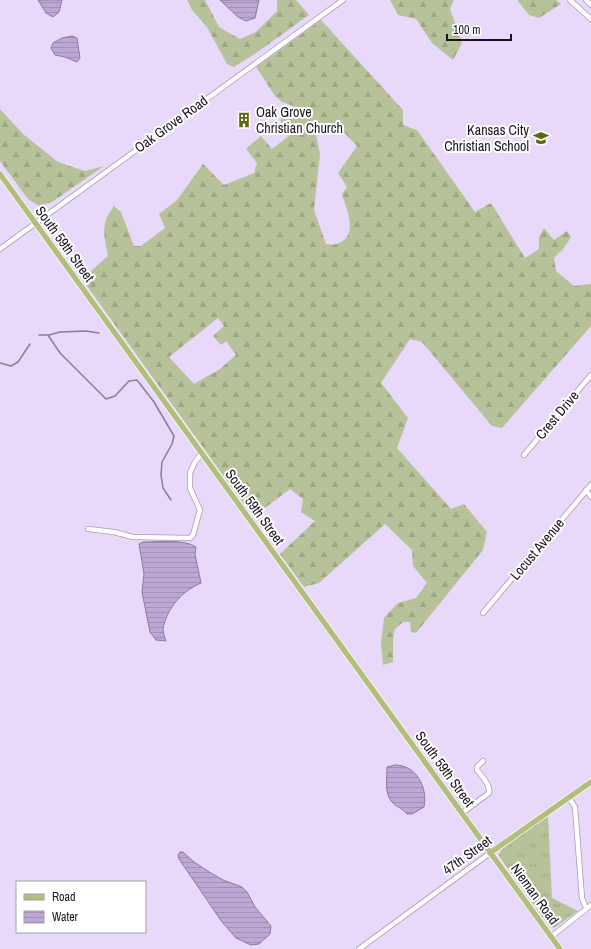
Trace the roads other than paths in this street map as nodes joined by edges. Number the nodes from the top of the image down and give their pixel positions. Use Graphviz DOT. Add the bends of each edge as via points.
graph roads {
  1 [pos="343,0"];
  2 [pos="570,0"];
  3 [pos="586,0"];
  4 [pos="591,5"];
  5 [pos="591,19"];
  6 [pos="0,174"];
  7 [pos="36,223"];
  8 [pos="0,248"];
  9 [pos="591,376"];
  10 [pos="202,453"];
  11 [pos="524,455"];
  12 [pos="591,485"];
  13 [pos="586,490"];
  14 [pos="591,496"];
  15 [pos="88,529"];
  16 [pos="483,613"];
  17 [pos="483,761"];
  18 [pos="591,782"];
  19 [pos="569,798"];
  20 [pos="462,813"];
  21 [pos="490,853"];
  22 [pos="591,905"];
  23 [pos="586,908"];
  24 [pos="551,937"];
  25 [pos="359,949"];
  26 [pos="560,949"];
  1 -- 7 [label="street, Oak Grove Road"];
  2 -- 5 [label="street"];
  3 -- 4 [label="street"];
  6 -- 7 [label="main road, South 59th Street"];
  7 -- 8 [label="street, Oak Grove Road"];
  7 -- 10 [label="main road, South 59th Street"];
  9 -- 11 [label="street, Crest Drive"];
  10 -- 15 [label="street" via="190,473 190,488 200,510 190,538 133,537"];
  10 -- 20 [label="main road, South 59th Street"];
  12 -- 13 [label="street, Locust Avenue"];
  13 -- 14 [label="street"];
  13 -- 16 [label="street, Locust Avenue"];
  17 -- 20 [label="street" via="477,770 489,787 489,793"];
  18 -- 19 [label="main road, 47th Street"];
  19 -- 21 [label="main road, 47th Street"];
  19 -- 23 [label="street" via="575,807 582,898"];
  20 -- 21 [label="main road, South 59th Street"];
  21 -- 24 [label="main road, Nieman Road"];
  21 -- 25 [label="street, 47th Street"];
  22 -- 23 [label="street"];
  23 -- 24 [label="street"];
  24 -- 26 [label="main road, Nieman Road"];
}
